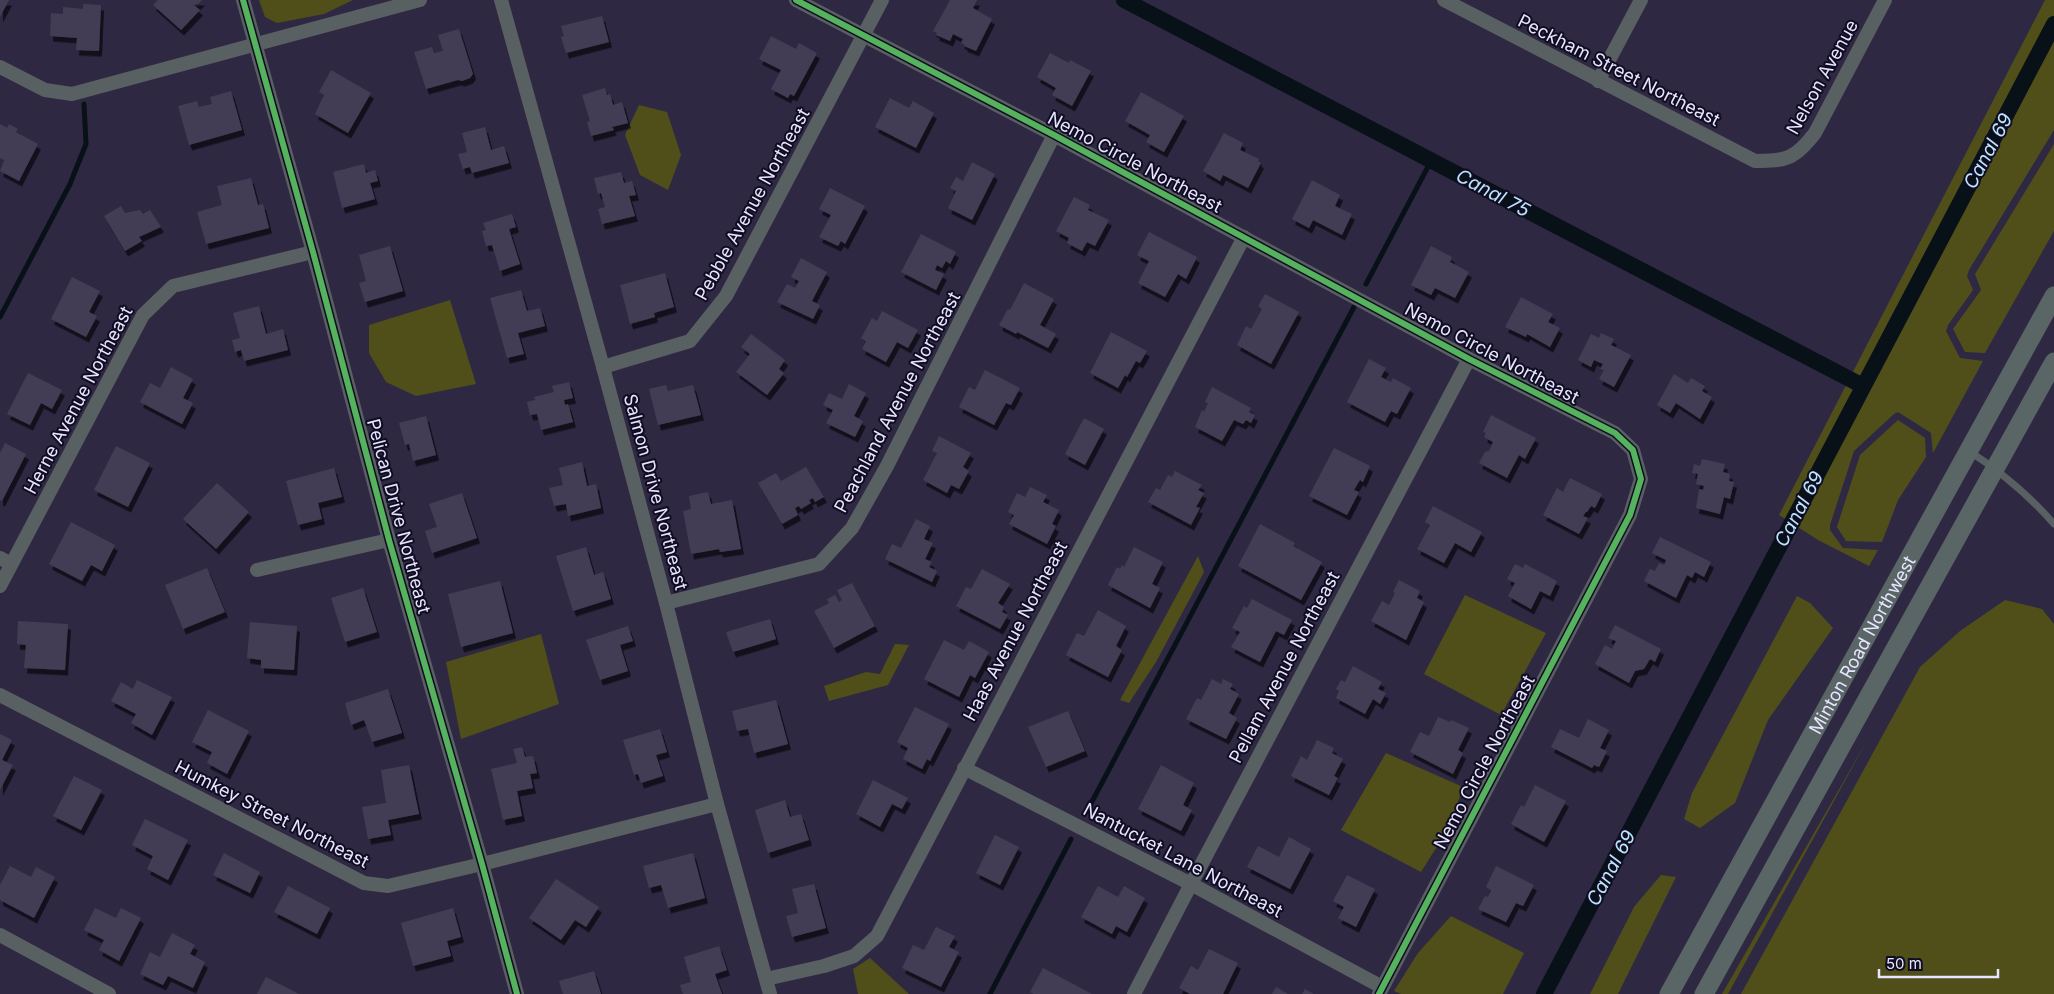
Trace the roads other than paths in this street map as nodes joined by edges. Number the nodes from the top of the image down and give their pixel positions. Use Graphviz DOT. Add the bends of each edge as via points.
graph roads {
  1 [pos="243,0"];
  2 [pos="420,0"];
  3 [pos="501,0"];
  4 [pos="796,0"];
  5 [pos="882,0"];
  6 [pos="1444,0"];
  7 [pos="1641,0"];
  8 [pos="1885,0"];
  9 [pos="863,36"];
  10 [pos="254,45"];
  11 [pos="0,67"];
  12 [pos="1598,81"];
  13 [pos="1054,135"];
  14 [pos="1780,161"];
  15 [pos="1244,238"];
  16 [pos="313,252"];
  17 [pos="2054,296"];
  18 [pos="1469,359"];
  19 [pos="2054,362"];
  20 [pos="603,367"];
  21 [pos="1968,451"];
  22 [pos="1996,468"];
  23 [pos="2054,524"];
  24 [pos="389,540"];
  25 [pos="6,561"];
  26 [pos="257,570"];
  27 [pos="0,586"];
  28 [pos="666,604"];
  29 [pos="0,695"];
  30 [pos="964,768"];
  31 [pos="717,804"];
  32 [pos="482,864"];
  33 [pos="1191,884"];
  34 [pos="0,935"];
  35 [pos="766,979"];
  36 [pos="1381,991"];
  37 [pos="109,994"];
  38 [pos="517,994"];
  39 [pos="770,994"];
  40 [pos="1134,994"];
  41 [pos="1669,994"];
  42 [pos="1704,994"];
  1 -- 10 [label="street, Pelican Drive Northeast"];
  2 -- 10 [label="street"];
  3 -- 20 [label="street, Salmon Drive Northeast"];
  4 -- 9 [label="street, Nemo Circle Northeast"];
  5 -- 9 [label="street, Pebble Avenue Northeast"];
  6 -- 12 [label="street, Peckham Street Northeast"];
  7 -- 12 [label="street"];
  8 -- 14 [label="street, Nelson Avenue" via="1815,133 1802,150"];
  9 -- 13 [label="street, Nemo Circle Northeast"];
  9 -- 20 [label="street, Pebble Avenue Northeast" via="726,296 714,313 690,341"];
  10 -- 11 [label="street" via="72,94 45,90"];
  10 -- 16 [label="street, Pelican Drive Northeast"];
  12 -- 14 [label="street, Peckham Street Northeast" via="1755,161"];
  13 -- 15 [label="street, Nemo Circle Northeast"];
  13 -- 28 [label="street, Peachland Avenue Northeast" via="891,459 852,528 819,564"];
  15 -- 18 [label="street, Nemo Circle Northeast"];
  15 -- 30 [label="street, Haas Avenue Northeast"];
  16 -- 24 [label="street, Pelican Drive Northeast"];
  16 -- 25 [label="street, Herne Avenue Northeast" via="173,286 142,315"];
  17 -- 21 [label="main road, Minton Road Northwest"];
  18 -- 33 [label="street, Pellam Avenue Northeast"];
  18 -- 36 [label="street, Nemo Circle Northeast" via="1615,433 1633,450 1641,479 1630,516"];
  19 -- 22 [label="main road, Minton Road Northwest"];
  20 -- 28 [label="street, Salmon Drive Northeast"];
  21 -- 22 [label="lane"];
  21 -- 41 [label="main road, Minton Road Northwest"];
  22 -- 23 [label="lane" via="2034,501"];
  22 -- 42 [label="main road, Minton Road Northwest"];
  24 -- 26 [label="street"];
  24 -- 32 [label="street, Pelican Drive Northeast"];
  25 -- 27 [label="street, Herne Avenue Northeast"];
  28 -- 31 [label="street, Salmon Drive Northeast"];
  29 -- 32 [label="street, Humkey Street Northeast" via="364,884 388,886"];
  30 -- 33 [label="street, Nantucket Lane Northeast"];
  30 -- 35 [label="street, Haas Avenue Northeast" via="877,936 854,956"];
  31 -- 32 [label="street, Humkey Street Northeast"];
  31 -- 35 [label="street, Salmon Drive Northeast"];
  32 -- 38 [label="street, Pelican Drive Northeast"];
  33 -- 36 [label="street, Nantucket Lane Northeast"];
  33 -- 40 [label="street, Pellam Avenue Northeast"];
  34 -- 37 [label="street"];
  35 -- 39 [label="street, Salmon Drive Northeast"];
}
